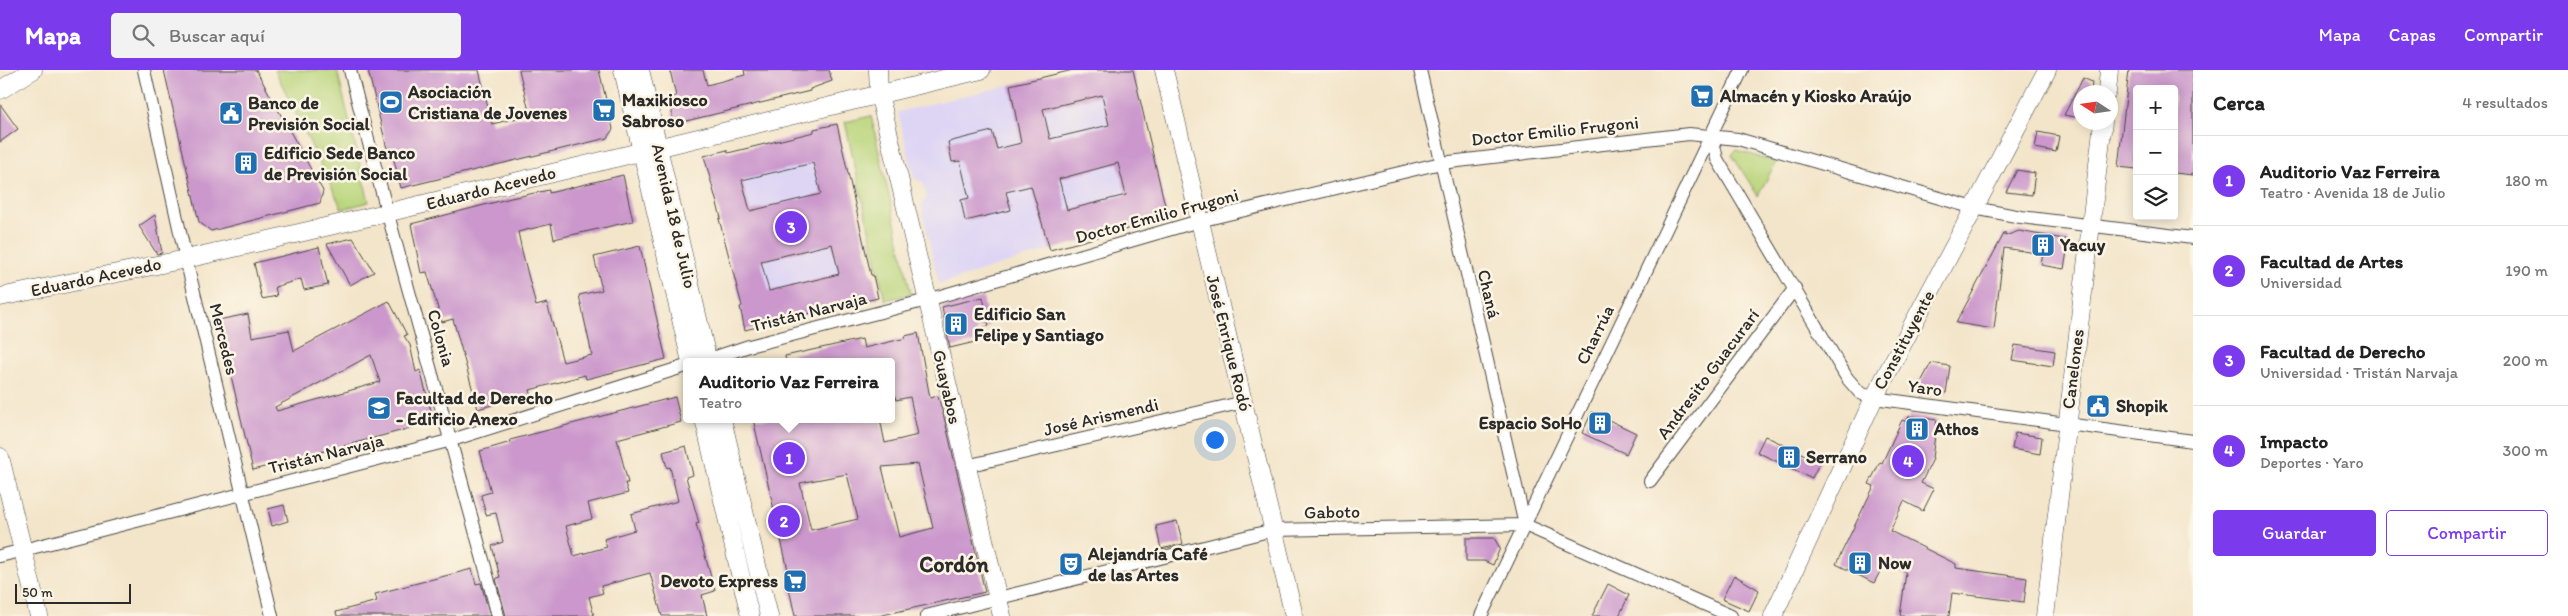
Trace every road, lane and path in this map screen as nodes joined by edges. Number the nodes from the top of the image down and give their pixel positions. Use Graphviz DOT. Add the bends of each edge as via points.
graph roads {
  1 [pos="33,70"];
  2 [pos="144,70"];
  3 [pos="350,70"];
  4 [pos="623,70"];
  5 [pos="640,70"];
  6 [pos="878,70"];
  7 [pos="981,70"];
  8 [pos="1164,70"];
  9 [pos="1420,70"];
  10 [pos="1742,70"];
  11 [pos="2047,70"];
  12 [pos="2110,70"];
  13 [pos="2108,85"];
  14 [pos="0,90"];
  15 [pos="879,93"];
  16 [pos="2102,130"];
  17 [pos="1712,136"];
  18 [pos="650,149"];
  19 [pos="1441,163"];
  20 [pos="1974,208"];
  21 [pos="386,213"];
  22 [pos="1199,221"];
  23 [pos="2090,225"];
  24 [pos="2193,238"];
  25 [pos="186,258"];
  26 [pos="1795,288"];
  27 [pos="0,297"];
  28 [pos="927,300"];
  29 [pos="701,358"];
  30 [pos="711,358"];
  31 [pos="683,367"];
  32 [pos="1874,398"];
  33 [pos="1244,402"];
  34 [pos="705,423"];
  35 [pos="723,423"];
  36 [pos="2066,424"];
  37 [pos="452,440"];
  38 [pos="2193,441"];
  39 [pos="0,457"];
  40 [pos="966,466"];
  41 [pos="1650,481"];
  42 [pos="243,493"];
  43 [pos="1525,525"];
  44 [pos="1273,530"];
  45 [pos="23,550"];
  46 [pos="0,556"];
  47 [pos="1000,608"];
  48 [pos="39,616"];
  49 [pos="272,616"];
  50 [pos="498,616"];
  51 [pos="750,616"];
  52 [pos="769,616"];
  53 [pos="926,616"];
  54 [pos="1294,616"];
  55 [pos="1481,616"];
  56 [pos="1731,616"];
  57 [pos="1773,616"];
  58 [pos="2045,616"];
  1 -- 14 [label="street"];
  2 -- 25 [label="street, Mercedes"];
  3 -- 21 [label="street, Colonia"];
  4 -- 18 [label="street, Avenida 18 de Julio"];
  5 -- 18 [label="street, Avenida 18 de Julio"];
  6 -- 15 [label="street, Guayabos"];
  7 -- 15 [label="street, Eduardo Acevedo"];
  8 -- 22 [label="street, José Enrique Rodó"];
  9 -- 19 [label="street, Chaná"];
  10 -- 17 [label="street, Charrúa"];
  11 -- 20 [label="street, Constituyente"];
  12 -- 13 [label="street"];
  15 -- 18 [label="street, Eduardo Acevedo"];
  15 -- 28 [label="street, Guayabos"];
  16 -- 23 [label="street, Canelones"];
  17 -- 19 [label="street, Doctor Emilio Frugoni" via="1689,134"];
  17 -- 20 [label="street, Doctor Emilio Frugoni" via="1738,139"];
  17 -- 26 [label="street, Yaro" via="1716,159"];
  17 -- 43 [label="street, Charrúa"];
  18 -- 21 [label="street, Eduardo Acevedo"];
  18 -- 29 [label="street, Avenida 18 de Julio"];
  19 -- 22 [label="street, Doctor Emilio Frugoni"];
  19 -- 43 [label="street, Chaná"];
  20 -- 23 [label="street, Doctor Emilio Frugoni"];
  20 -- 32 [label="street, Constituyente"];
  21 -- 25 [label="street, Eduardo Acevedo"];
  21 -- 37 [label="street, Colonia"];
  22 -- 28 [label="street, Doctor Emilio Frugoni"];
  22 -- 33 [label="street, José Enrique Rodó"];
  23 -- 24 [label="street, Doctor Emilio Frugoni"];
  23 -- 36 [label="street, Canelones"];
  25 -- 27 [label="street, Eduardo Acevedo"];
  25 -- 42 [label="street, Mercedes"];
  26 -- 32 [label="street, Yaro" via="1847,378 1860,393"];
  26 -- 41 [label="street, Andresito Guacurarí"];
  28 -- 30 [label="street, Tristán Narvaja"];
  28 -- 40 [label="street, Guayabos"];
  31 -- 37 [label="street, Tristán Narvaja"];
  32 -- 36 [label="street, Yaro"];
  32 -- 57 [label="street, Constituyente"];
  33 -- 40 [label="street, José Arismendi"];
  33 -- 44 [label="street, José Enrique Rodó"];
  34 -- 51 [label="street"];
  35 -- 52 [label="street"];
  36 -- 38 [label="street, Yaro"];
  36 -- 58 [label="street, Canelones"];
  37 -- 42 [label="street, Tristán Narvaja"];
  37 -- 50 [label="street, Colonia"];
  39 -- 45 [label="street"];
  40 -- 47 [label="street, Guayabos"];
  42 -- 45 [label="street, Tristán Narvaja"];
  42 -- 49 [label="street, Mercedes"];
  43 -- 44 [label="street, Gaboto"];
  43 -- 55 [label="street, Charrúa"];
  43 -- 56 [label="street, Gaboto"];
  44 -- 47 [label="street, Gaboto"];
  44 -- 54 [label="street, José Enrique Rodó"];
  45 -- 46 [label="street, Tristán Narvaja"];
  45 -- 48 [label="street"];
  47 -- 53 [label="street, Gaboto"];
}
